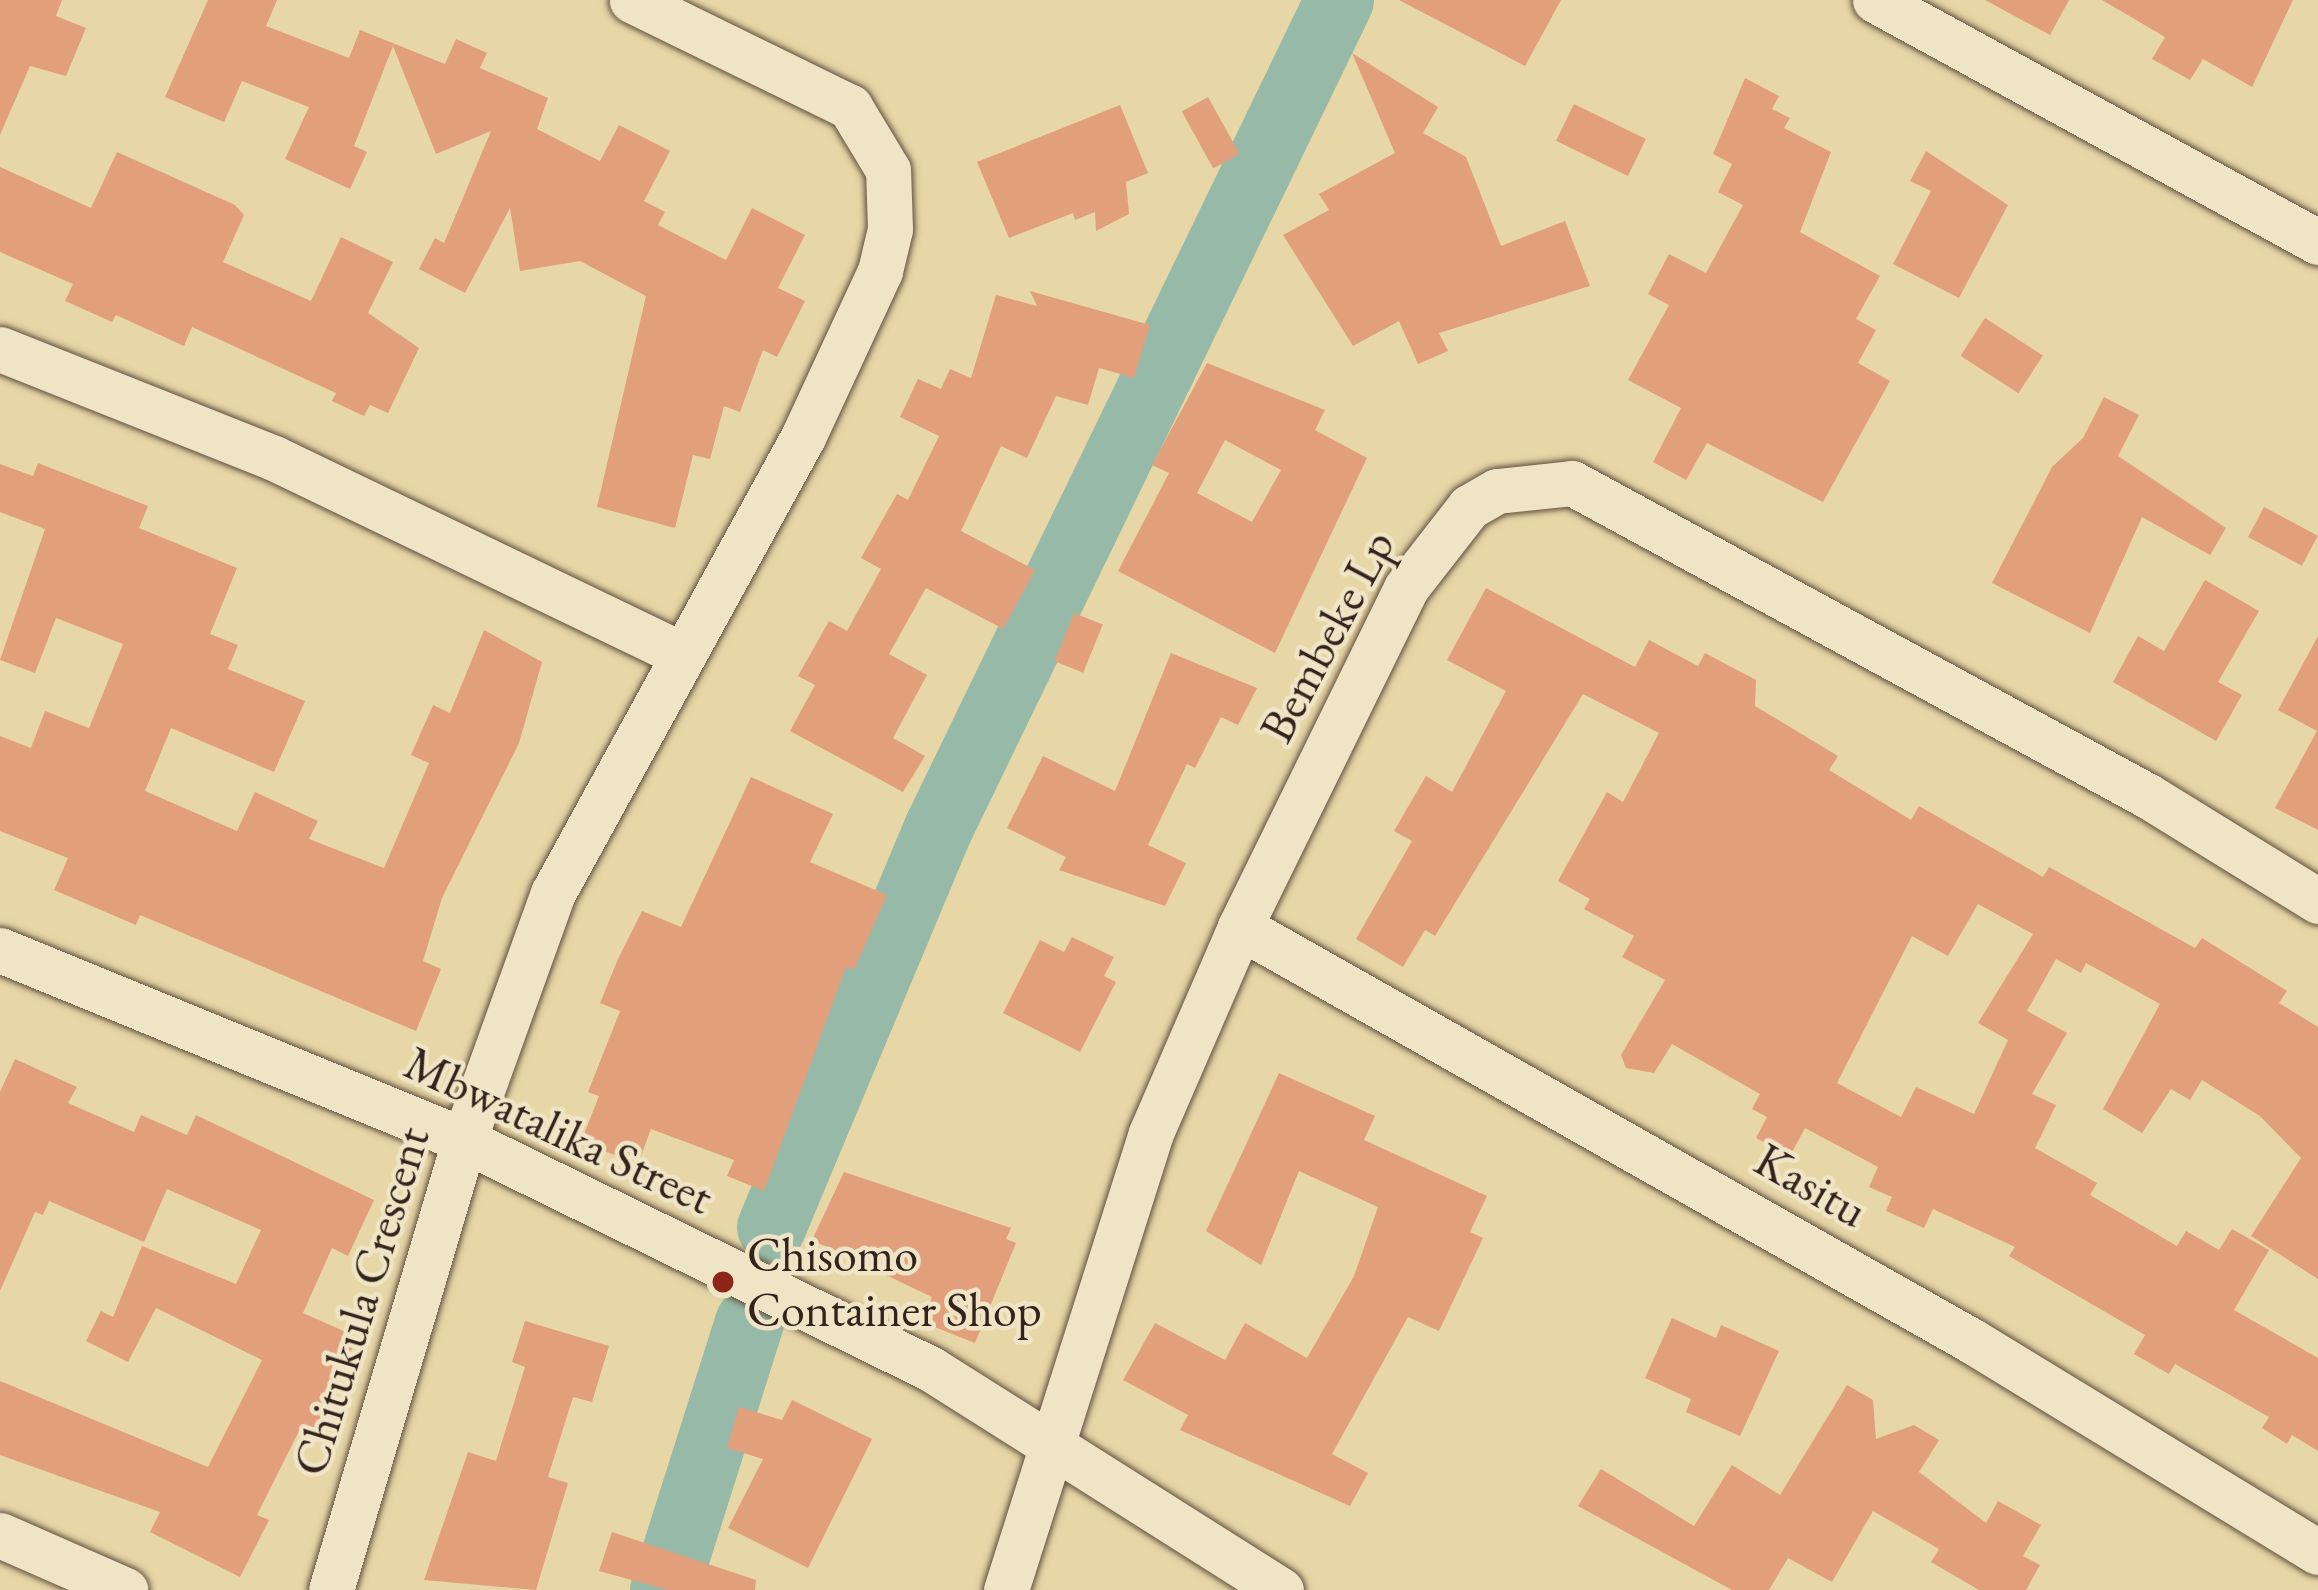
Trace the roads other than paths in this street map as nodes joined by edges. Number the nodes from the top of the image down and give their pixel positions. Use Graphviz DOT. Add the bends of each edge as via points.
graph roads {
  1 [pos="632,0"];
  2 [pos="1875,0"];
  3 [pos="2318,242"];
  4 [pos="0,349"];
  5 [pos="680,653"];
  6 [pos="2318,901"];
  7 [pos="1240,927"];
  8 [pos="0,950"];
  9 [pos="464,1140"];
  10 [pos="1054,1447"];
  11 [pos="0,1535"];
  12 [pos="2318,1552"];
  13 [pos="124,1590"];
  14 [pos="331,1590"];
  15 [pos="1006,1590"];
  16 [pos="1281,1590"];
  1 -- 5 [label="street, Chitukula Crescent" via="850,107 880,147 893,194 880,271 813,416"];
  2 -- 3 [label="street"];
  4 -- 5 [label="street" via="274,458"];
  5 -- 9 [label="street, Chitukula Crescent" via="554,893"];
  6 -- 7 [label="street, Bembeke Lp" via="2148,796 1615,504 1572,483 1536,481 1468,507 1406,588"];
  7 -- 10 [label="street, Bembeke Lp" via="1151,1133"];
  7 -- 12 [label="street, Kasitu" via="1832,1259"];
  8 -- 9 [label="street, Mbwatalika Street"];
  9 -- 10 [label="street, Mbwatalika Street" via="931,1369"];
  9 -- 14 [label="street, Chitukula Crescent"];
  10 -- 15 [label="street, Bembeke Lp"];
  10 -- 16 [label="street, Mbwatalika Street"];
  11 -- 13 [label="street"];
}
